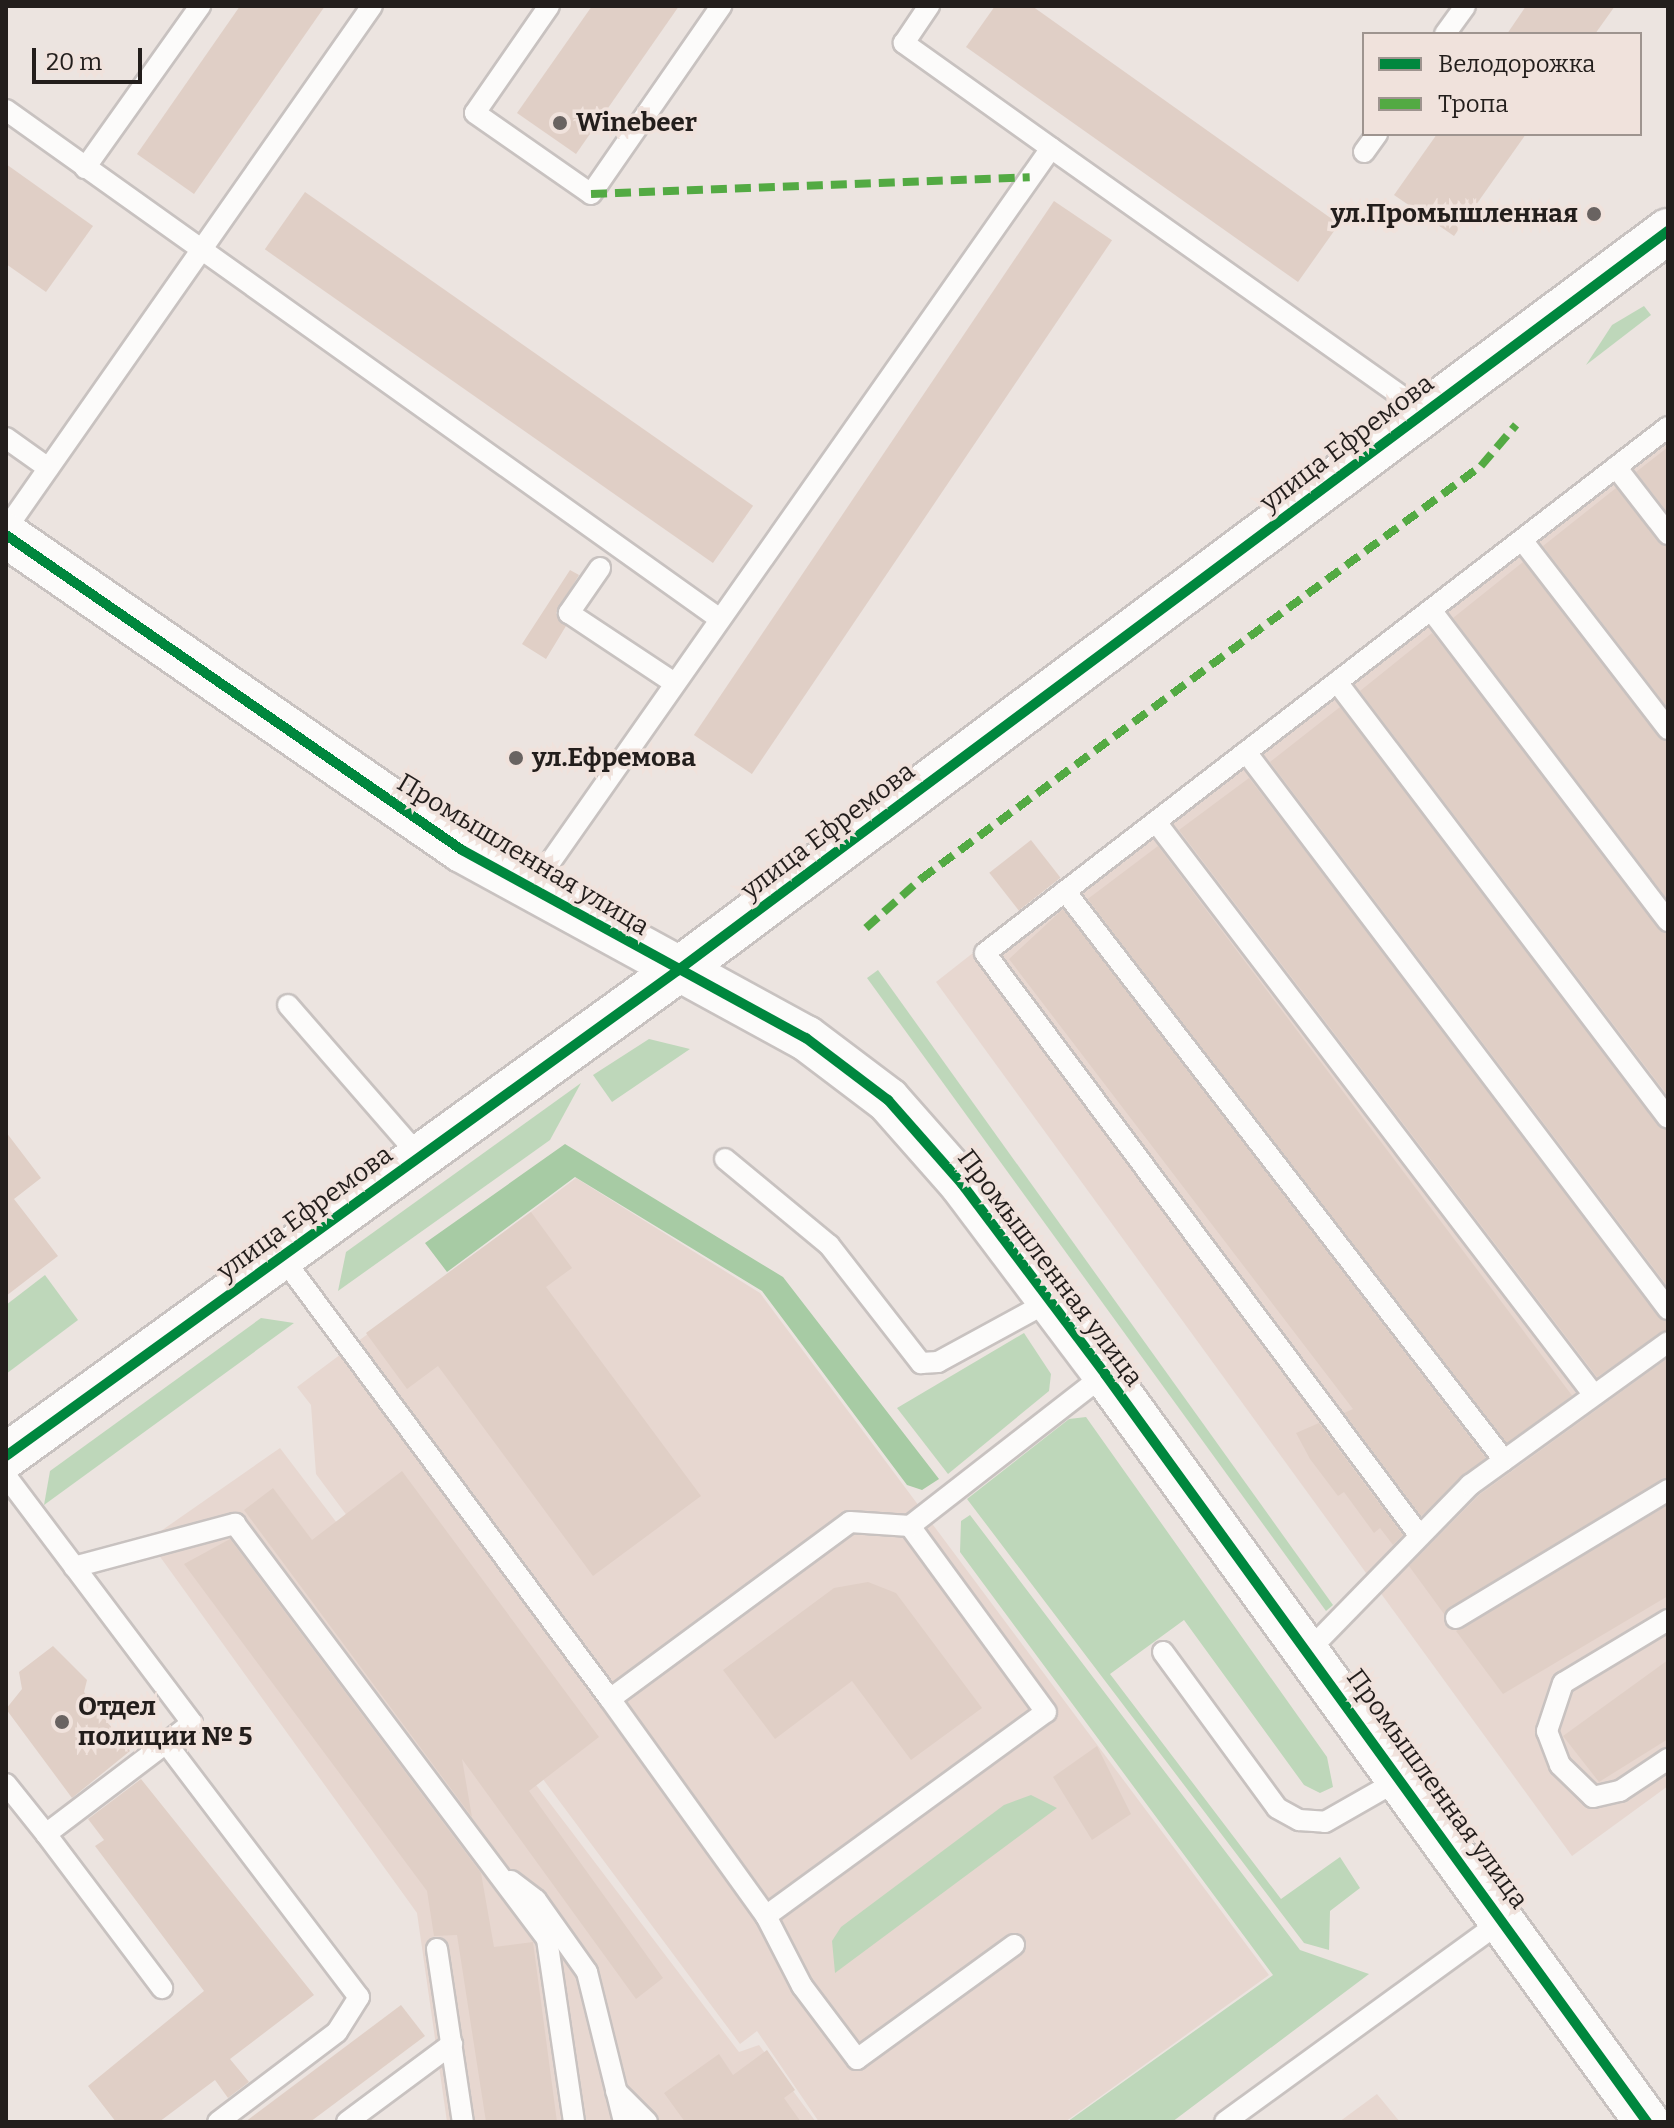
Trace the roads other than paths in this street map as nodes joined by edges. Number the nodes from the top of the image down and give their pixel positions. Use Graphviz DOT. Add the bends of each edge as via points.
graph roads {
  1 [pos="200,6"];
  2 [pos="372,6"];
  3 [pos="549,6"];
  4 [pos="721,6"];
  5 [pos="929,6"];
  6 [pos="1465,6"];
  7 [pos="1446,32"];
  8 [pos="6,110"];
  9 [pos="1376,136"];
  10 [pos="1051,148"];
  11 [pos="1364,152"];
  12 [pos="85,168"];
  13 [pos="1665,241"];
  14 [pos="199,251"];
  15 [pos="1425,413"];
  16 [pos="1668,427"];
  17 [pos="6,438"];
  18 [pos="1616,467"];
  19 [pos="48,468"];
  20 [pos="6,529"];
  21 [pos="1668,534"];
  22 [pos="6,535"];
  23 [pos="1522,540"];
  24 [pos="600,568"];
  25 [pos="1431,610"];
  26 [pos="717,617"];
  27 [pos="673,682"];
  28 [pos="1337,682"];
  29 [pos="1668,729"];
  30 [pos="1246,752"];
  31 [pos="1156,822"];
  32 [pos="530,891"];
  33 [pos="1065,891"];
  34 [pos="1668,921"];
  35 [pos="677,971"];
  36 [pos="288,1005"];
  37 [pos="1668,1118"];
  38 [pos="420,1157"];
  39 [pos="725,1159"];
  40 [pos="282,1257"];
  41 [pos="1050,1301"];
  42 [pos="1668,1309"];
  43 [pos="1668,1342"];
  44 [pos="1105,1374"];
  45 [pos="1594,1395"];
  46 [pos="6,1456"];
  47 [pos="1504,1460"];
  48 [pos="6,1476"];
  49 [pos="1668,1490"];
  50 [pos="910,1526"];
  51 [pos="1417,1532"];
  52 [pos="74,1567"];
  53 [pos="1456,1618"];
  54 [pos="1668,1620"];
  55 [pos="1309,1650"];
  56 [pos="1163,1652"];
  57 [pos="610,1699"];
  58 [pos="166,1743"];
  59 [pos="1668,1759"];
  60 [pos="1402,1778"];
  61 [pos="6,1784"];
  62 [pos="46,1834"];
  63 [pos="495,1869"];
  64 [pos="766,1916"];
  65 [pos="1504,1919"];
  66 [pos="1014,1945"];
  67 [pos="437,1949"];
  68 [pos="162,1988"];
  69 [pos="452,2044"];
  70 [pos="614,2089"];
  71 [pos="218,2122"];
  72 [pos="347,2122"];
  73 [pos="463,2122"];
  74 [pos="574,2122"];
  75 [pos="624,2122"];
  76 [pos="647,2122"];
  77 [pos="1225,2122"];
  78 [pos="1647,2122"];
  1 -- 12 [label="lane"];
  2 -- 14 [label="lane"];
  3 -- 4 [label="lane" via="475,113 591,194"];
  5 -- 10 [label="lane" via="904,43"];
  6 -- 7 [label="lane"];
  8 -- 12 [label="lane"];
  9 -- 11 [label="lane"];
  10 -- 15 [label="lane"];
  10 -- 26 [label="lane"];
  12 -- 14 [label="lane"];
  13 -- 15 [label="street, улица Ефремова"];
  14 -- 19 [label="lane"];
  14 -- 26 [label="lane"];
  15 -- 35 [label="street, улица Ефремова"];
  16 -- 18 [label="lane"];
  17 -- 19 [label="lane"];
  18 -- 21 [label="lane"];
  18 -- 23 [label="lane"];
  19 -- 20 [label="lane"];
  22 -- 32 [label="street, Промышленная улица" via="395,806"];
  23 -- 25 [label="lane"];
  23 -- 29 [label="lane"];
  24 -- 27 [label="lane" via="569,613"];
  25 -- 28 [label="lane"];
  25 -- 34 [label="lane"];
  26 -- 27 [label="lane"];
  27 -- 32 [label="lane"];
  28 -- 30 [label="lane"];
  28 -- 37 [label="lane"];
  30 -- 31 [label="lane"];
  30 -- 42 [label="lane"];
  31 -- 33 [label="lane"];
  31 -- 45 [label="lane"];
  32 -- 35 [label="street, Промышленная улица"];
  33 -- 47 [label="lane"];
  33 -- 51 [label="lane" via="985,953"];
  35 -- 38 [label="street, улица Ефремова"];
  35 -- 41 [label="street, Промышленная улица" via="806,1038 888,1100"];
  36 -- 38 [label="lane"];
  38 -- 40 [label="street, улица Ефремова"];
  39 -- 41 [label="lane" via="829,1245 921,1363 938,1362"];
  40 -- 46 [label="street, улица Ефремова"];
  40 -- 57 [label="lane"];
  41 -- 44 [label="street, Промышленная улица"];
  43 -- 45 [label="lane"];
  44 -- 50 [label="lane"];
  44 -- 55 [label="street, Промышленная улица"];
  45 -- 47 [label="lane"];
  47 -- 51 [label="lane"];
  48 -- 52 [label="lane"];
  49 -- 53 [label="lane"];
  50 -- 57 [label="lane" via="850,1522"];
  50 -- 64 [label="lane" via="1046,1712"];
  51 -- 55 [label="lane"];
  52 -- 58 [label="lane" via="192,1723"];
  52 -- 63 [label="lane" via="235,1524"];
  54 -- 59 [label="lane" via="1563,1683 1547,1731 1560,1765 1593,1797 1620,1791"];
  55 -- 60 [label="street, Промышленная улица"];
  56 -- 60 [label="lane" via="1277,1808 1299,1820 1325,1822"];
  57 -- 64 [label="lane"];
  58 -- 62 [label="lane"];
  58 -- 71 [label="lane" via="359,1997 337,2032"];
  60 -- 65 [label="street, Промышленная улица"];
  61 -- 62 [label="lane"];
  62 -- 68 [label="lane"];
  63 -- 70 [label="lane" via="536,1900 587,1972"];
  63 -- 74 [label="lane" via="547,1939"];
  64 -- 66 [label="lane" via="802,1986 857,2059"];
  65 -- 77 [label="lane"];
  65 -- 78 [label="street, Промышленная улица"];
  67 -- 69 [label="lane"];
  69 -- 72 [label="lane"];
  69 -- 73 [label="lane"];
  70 -- 75 [label="lane"];
  70 -- 76 [label="lane"];
}
